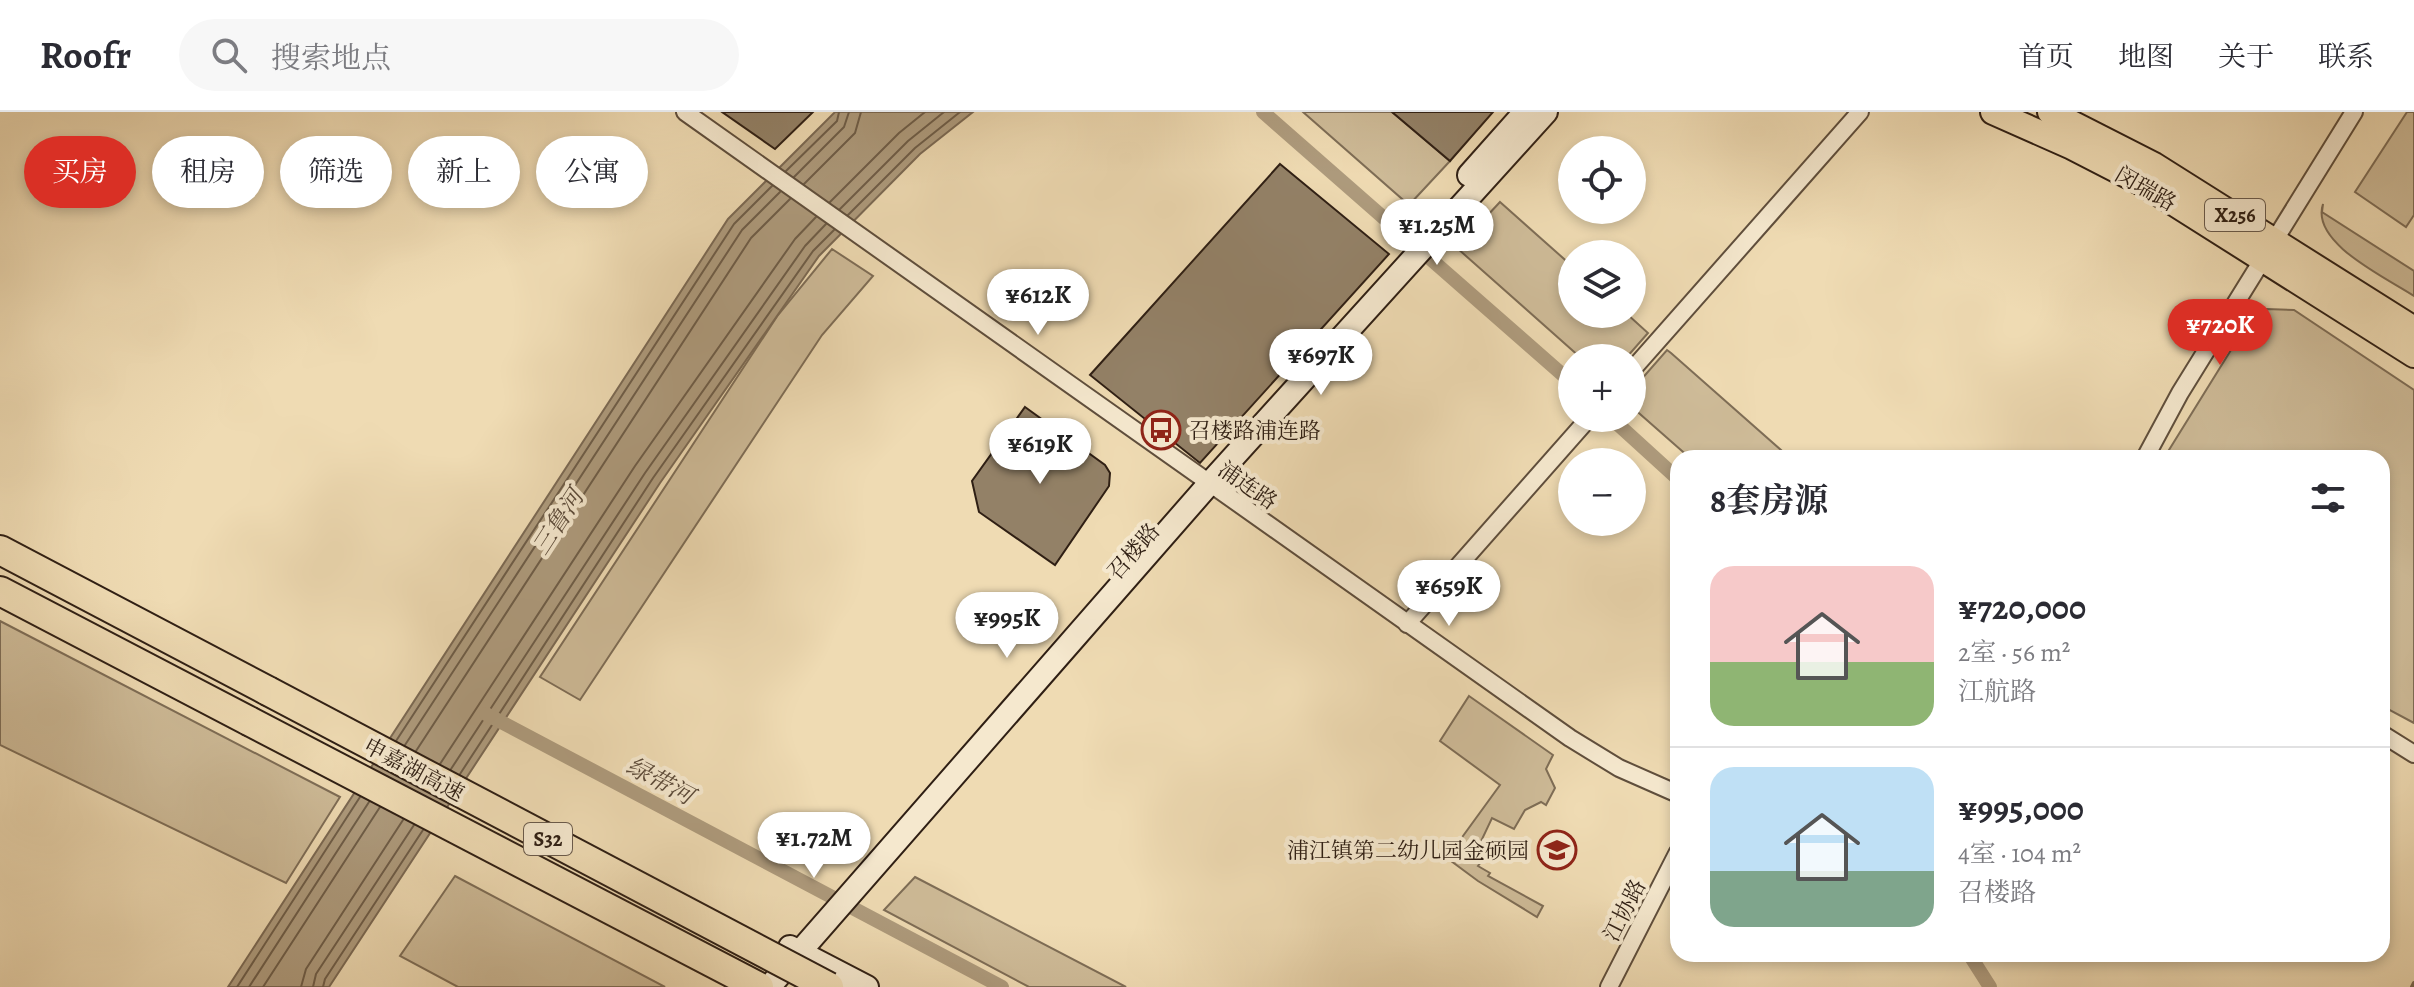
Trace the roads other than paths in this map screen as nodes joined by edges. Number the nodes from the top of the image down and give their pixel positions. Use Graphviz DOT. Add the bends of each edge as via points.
graph roads {
  1 [pos="685,112"];
  2 [pos="1525,112"];
  3 [pos="1546,112"];
  4 [pos="1860,112"];
  5 [pos="1993,112"];
  6 [pos="2050,112"];
  7 [pos="2354,112"];
  8 [pos="1438,221"];
  9 [pos="2269,250"];
  10 [pos="2414,329"];
  11 [pos="1646,354"];
  12 [pos="2414,355"];
  13 [pos="1577,432"];
  14 [pos="2149,450"];
  15 [pos="1204,480"];
  16 [pos="0,550"];
  17 [pos="0,591"];
  18 [pos="1407,624"];
  19 [pos="2390,739"];
  20 [pos="2414,754"];
  21 [pos="1670,790"];
  22 [pos="1670,868"];
  23 [pos="793,948"];
  24 [pos="749,987"];
  25 [pos="759,987"];
  26 [pos="769,987"];
  27 [pos="829,987"];
  28 [pos="867,987"];
  29 [pos="1609,987"];
  1 -- 15 [label="street, 浦连路"];
  2 -- 8 [label="street"];
  3 -- 8 [label="street"];
  4 -- 11 [label="street"];
  5 -- 9 [label="main road, 闵瑞路 / X256" via="2072,147"];
  6 -- 9 [label="main road, 闵瑞路 / X256" via="2154,165"];
  7 -- 9 [label="street"];
  8 -- 15 [label="street, 召楼路"];
  9 -- 10 [label="main road, 闵瑞路 / X256"];
  9 -- 12 [label="main road, 闵瑞路 / X256"];
  9 -- 14 [label="street"];
  13 -- 18 [label="street"];
  15 -- 18 [label="street, 浦连路"];
  15 -- 23 [label="street, 召楼路"];
  16 -- 27 [label="highway, 申嘉湖高速 / S32, bridge"];
  17 -- 25 [label="highway, 申嘉湖高速 / S32, bridge"];
  18 -- 21 [label="street, 浦连路" via="1570,738"];
  19 -- 20 [label="street"];
  22 -- 29 [label="street, 江协路"];
  23 -- 24 [label="street"];
  23 -- 26 [label="street"];
  23 -- 28 [label="street"];
}
